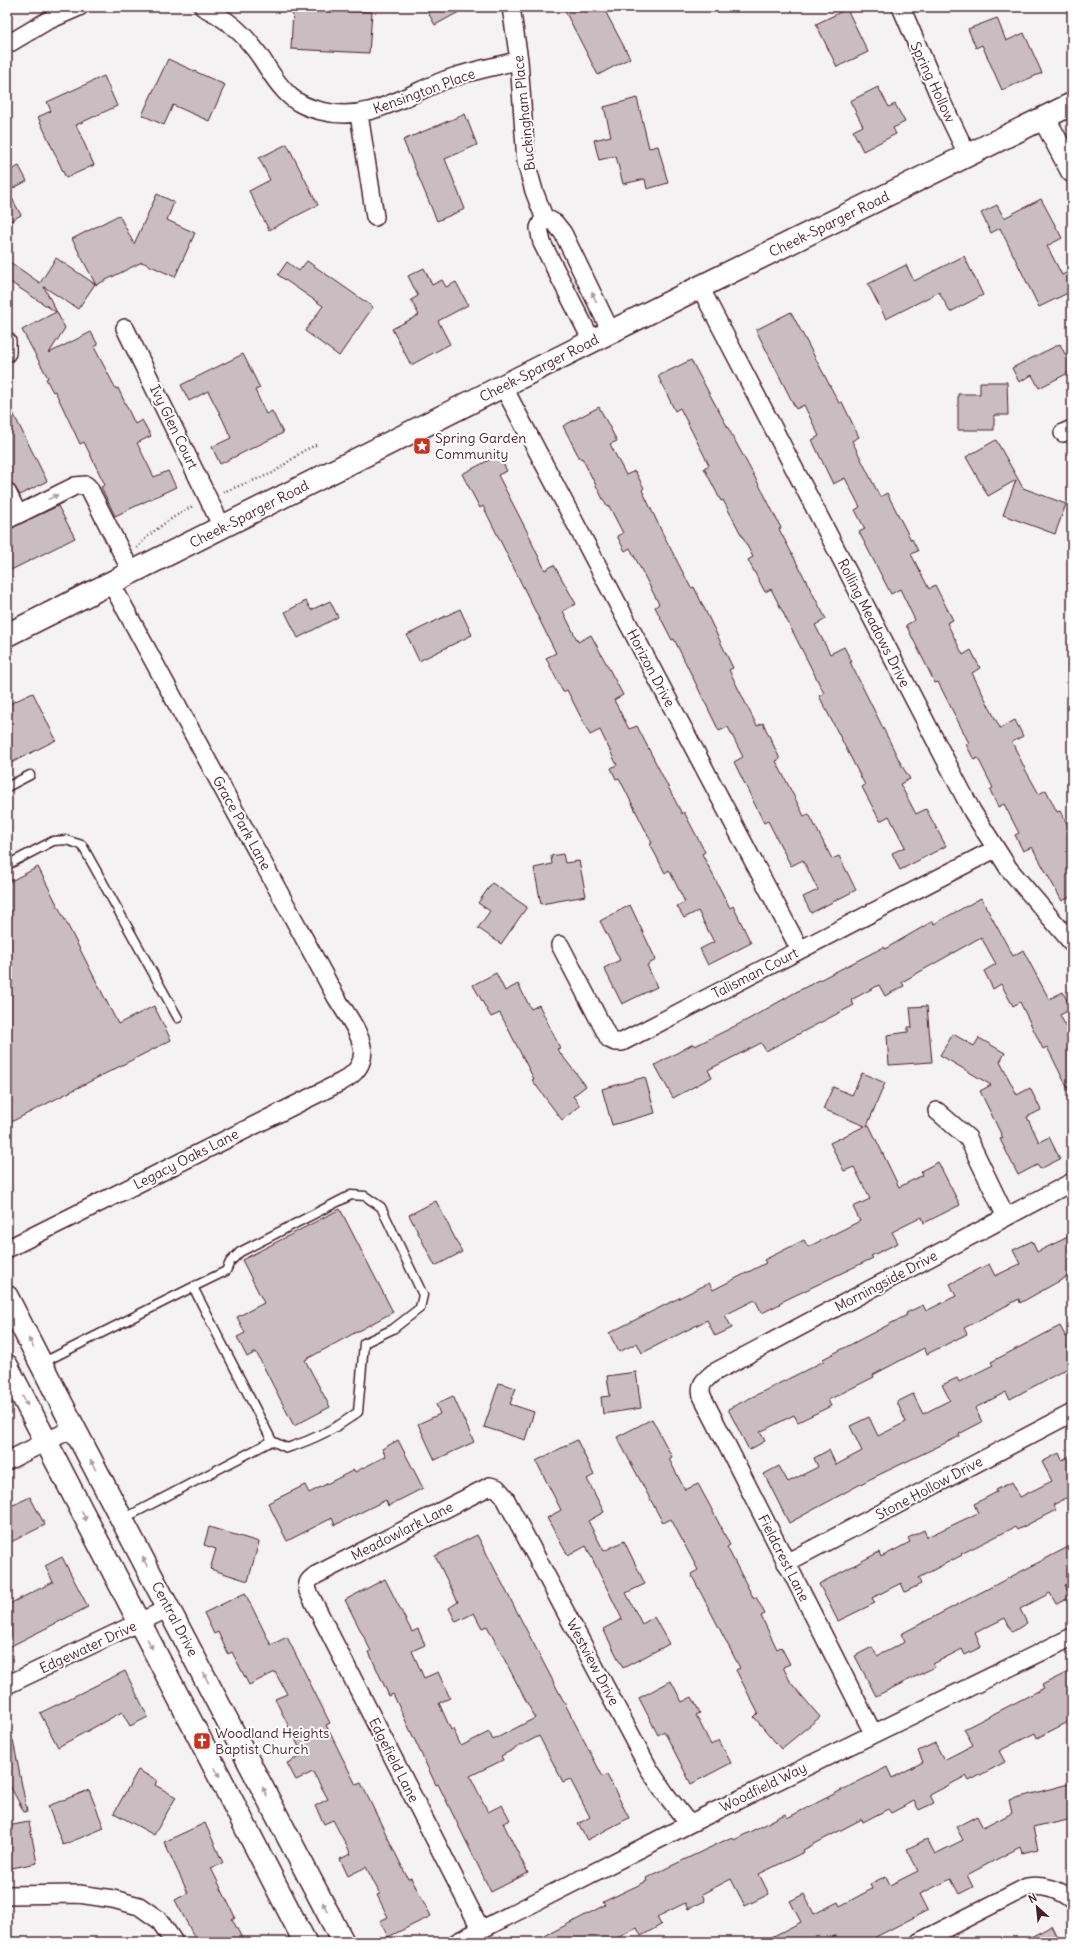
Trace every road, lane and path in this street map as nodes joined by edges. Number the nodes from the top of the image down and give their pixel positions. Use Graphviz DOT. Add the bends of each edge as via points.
graph roads {
  1 [pos="79,7"];
  2 [pos="204,7"];
  3 [pos="511,7"];
  4 [pos="901,7"];
  5 [pos="10,43"];
  6 [pos="519,60"];
  7 [pos="1072,104"];
  8 [pos="359,114"];
  9 [pos="1044,118"];
  10 [pos="968,156"];
  11 [pos="1072,171"];
  12 [pos="375,217"];
  13 [pos="544,217"];
  14 [pos="700,287"];
  15 [pos="125,328"];
  16 [pos="612,332"];
  17 [pos="7,341"];
  18 [pos="592,341"];
  19 [pos="7,354"];
  20 [pos="503,386"];
  21 [pos="318,444"];
  22 [pos="7,492"];
  23 [pos="208,499"];
  24 [pos="12,517"];
  25 [pos="222,527"];
  26 [pos="128,566"];
  27 [pos="112,583"];
  28 [pos="7,635"];
  29 [pos="30,775"];
  30 [pos="7,787"];
  31 [pos="995,849"];
  32 [pos="7,865"];
  33 [pos="1072,943"];
  34 [pos="560,945"];
  35 [pos="800,950"];
  36 [pos="178,1018"];
  37 [pos="361,1065"];
  38 [pos="937,1111"];
  39 [pos="1072,1182"];
  40 [pos="1006,1217"];
  41 [pos="7,1250"];
  42 [pos="193,1287"];
  43 [pos="7,1297"];
  44 [pos="41,1364"];
  45 [pos="7,1366"];
  46 [pos="702,1383"];
  47 [pos="1072,1413"];
  48 [pos="74,1428"];
  49 [pos="272,1441"];
  50 [pos="46,1442"];
  51 [pos="7,1461"];
  52 [pos="504,1496"];
  53 [pos="122,1519"];
  54 [pos="786,1563"];
  55 [pos="308,1591"];
  56 [pos="169,1608"];
  57 [pos="139,1623"];
  58 [pos="1072,1636"];
  59 [pos="7,1685"];
  60 [pos="873,1733"];
  61 [pos="689,1824"];
  62 [pos="7,1895"];
  63 [pos="1072,1900"];
  64 [pos="481,1930"];
  65 [pos="174,1942"];
  66 [pos="306,1942"];
  67 [pos="343,1942"];
  68 [pos="457,1942"];
  69 [pos="919,1942"];
  1 -- 5 [label="street" via="47,21"];
  2 -- 8 [label="street, Kensington Place" via="226,20 244,37 282,89 302,106 330,114"];
  3 -- 6 [label="street, Buckingham Place"];
  4 -- 10 [label="street, Spring Hollow"];
  6 -- 8 [label="street, Kensington Place" via="446,80 383,108"];
  6 -- 13 [label="street, Buckingham Place" via="526,162"];
  7 -- 9 [label="main road, Cheek-Sparger Road"];
  8 -- 12 [label="street"];
  9 -- 10 [label="main road, Cheek-Sparger Road"];
  9 -- 11 [label="main road"];
  10 -- 14 [label="main road, Cheek-Sparger Road"];
  16 -- 13 [label="street, one-way" via="563,233 555,223"];
  13 -- 18 [label="street" via="539,228 542,243"];
  14 -- 16 [label="main road, Cheek-Sparger Road"];
  14 -- 31 [label="street, Rolling Meadows Drive" via="972,811"];
  15 -- 23 [label="street, Ivy Glen Court"];
  16 -- 18 [label="main road, Cheek-Sparger Road"];
  17 -- 19 [label="street"];
  18 -- 20 [label="main road, Cheek-Sparger Road"];
  20 -- 25 [label="main road, Cheek-Sparger Road"];
  20 -- 35 [label="street, Horizon Drive"];
  21 -- 23 [label="path" via="303,451 273,474"];
  22 -- 24 [label="street"];
  23 -- 25 [label="street, Ivy Glen Court"];
  23 -- 26 [label="path" via="181,512 150,534 132,554"];
  24 -- 26 [label="street, one-way" via="75,486 86,485"];
  25 -- 26 [label="main road, Cheek-Sparger Road"];
  26 -- 27 [label="main road, Cheek-Sparger Road"];
  27 -- 28 [label="main road, Cheek-Sparger Road"];
  27 -- 37 [label="street, Grace Park Lane" via="360,1037 364,1052"];
  29 -- 30 [label="lane"];
  31 -- 33 [label="street, Rolling Meadows Drive"];
  31 -- 35 [label="street, Talisman Court"];
  32 -- 36 [label="lane" via="53,841 66,840 82,845"];
  34 -- 35 [label="street, Talisman Court" via="609,1039 615,1042 622,1042"];
  37 -- 41 [label="street, Legacy Oaks Lane" via="352,1076 341,1082"];
  38 -- 40 [label="street" via="968,1138"];
  39 -- 40 [label="street, Morningside Drive"];
  40 -- 46 [label="street, Morningside Drive" via="713,1373"];
  42 -- 44 [label="lane"];
  42 -- 49 [label="lane"];
  42 -- 49 [label="lane" via="226,1271 230,1262 240,1252 351,1195 365,1196 381,1207 423,1296 420,1308 393,1329 364,1344 358,1412 343,1424 302,1443 287,1448"];
  44 -- 43 [label="main road, Central Drive, one-way"];
  44 -- 48 [label="main road, Central Drive"];
  45 -- 50 [label="main road, one-way"];
  46 -- 54 [label="street, Fieldcrest Lane" via="702,1396"];
  47 -- 54 [label="street, Stone Hollow Drive"];
  48 -- 50 [label="street"];
  53 -- 48 [label="main road, Central Drive, one-way"];
  49 -- 53 [label="lane"];
  50 -- 51 [label="street"];
  50 -- 57 [label="main road, one-way"];
  52 -- 55 [label="street, Meadowlark Lane" via="497,1488 490,1486 316,1575 309,1580"];
  52 -- 61 [label="street, Westview Drive" via="649,1769"];
  56 -- 53 [label="main road, Central Drive, one-way"];
  54 -- 60 [label="street, Fieldcrest Lane"];
  55 -- 64 [label="street, Edgefield Lane"];
  56 -- 57 [label="street, Edgewater Drive"];
  67 -- 56 [label="main road, Central Drive, one-way"];
  57 -- 59 [label="street, Edgewater Drive"];
  57 -- 66 [label="main road, one-way"];
  58 -- 60 [label="street, Woodfield Way"];
  60 -- 61 [label="street, Woodfield Way"];
  61 -- 64 [label="street, Woodfield Way"];
  62 -- 65 [label="street" via="79,1894 139,1906 159,1920"];
  63 -- 69 [label="street" via="1050,1888 1038,1885 1027,1887"];
  64 -- 68 [label="street, Woodfield Way"];
}
